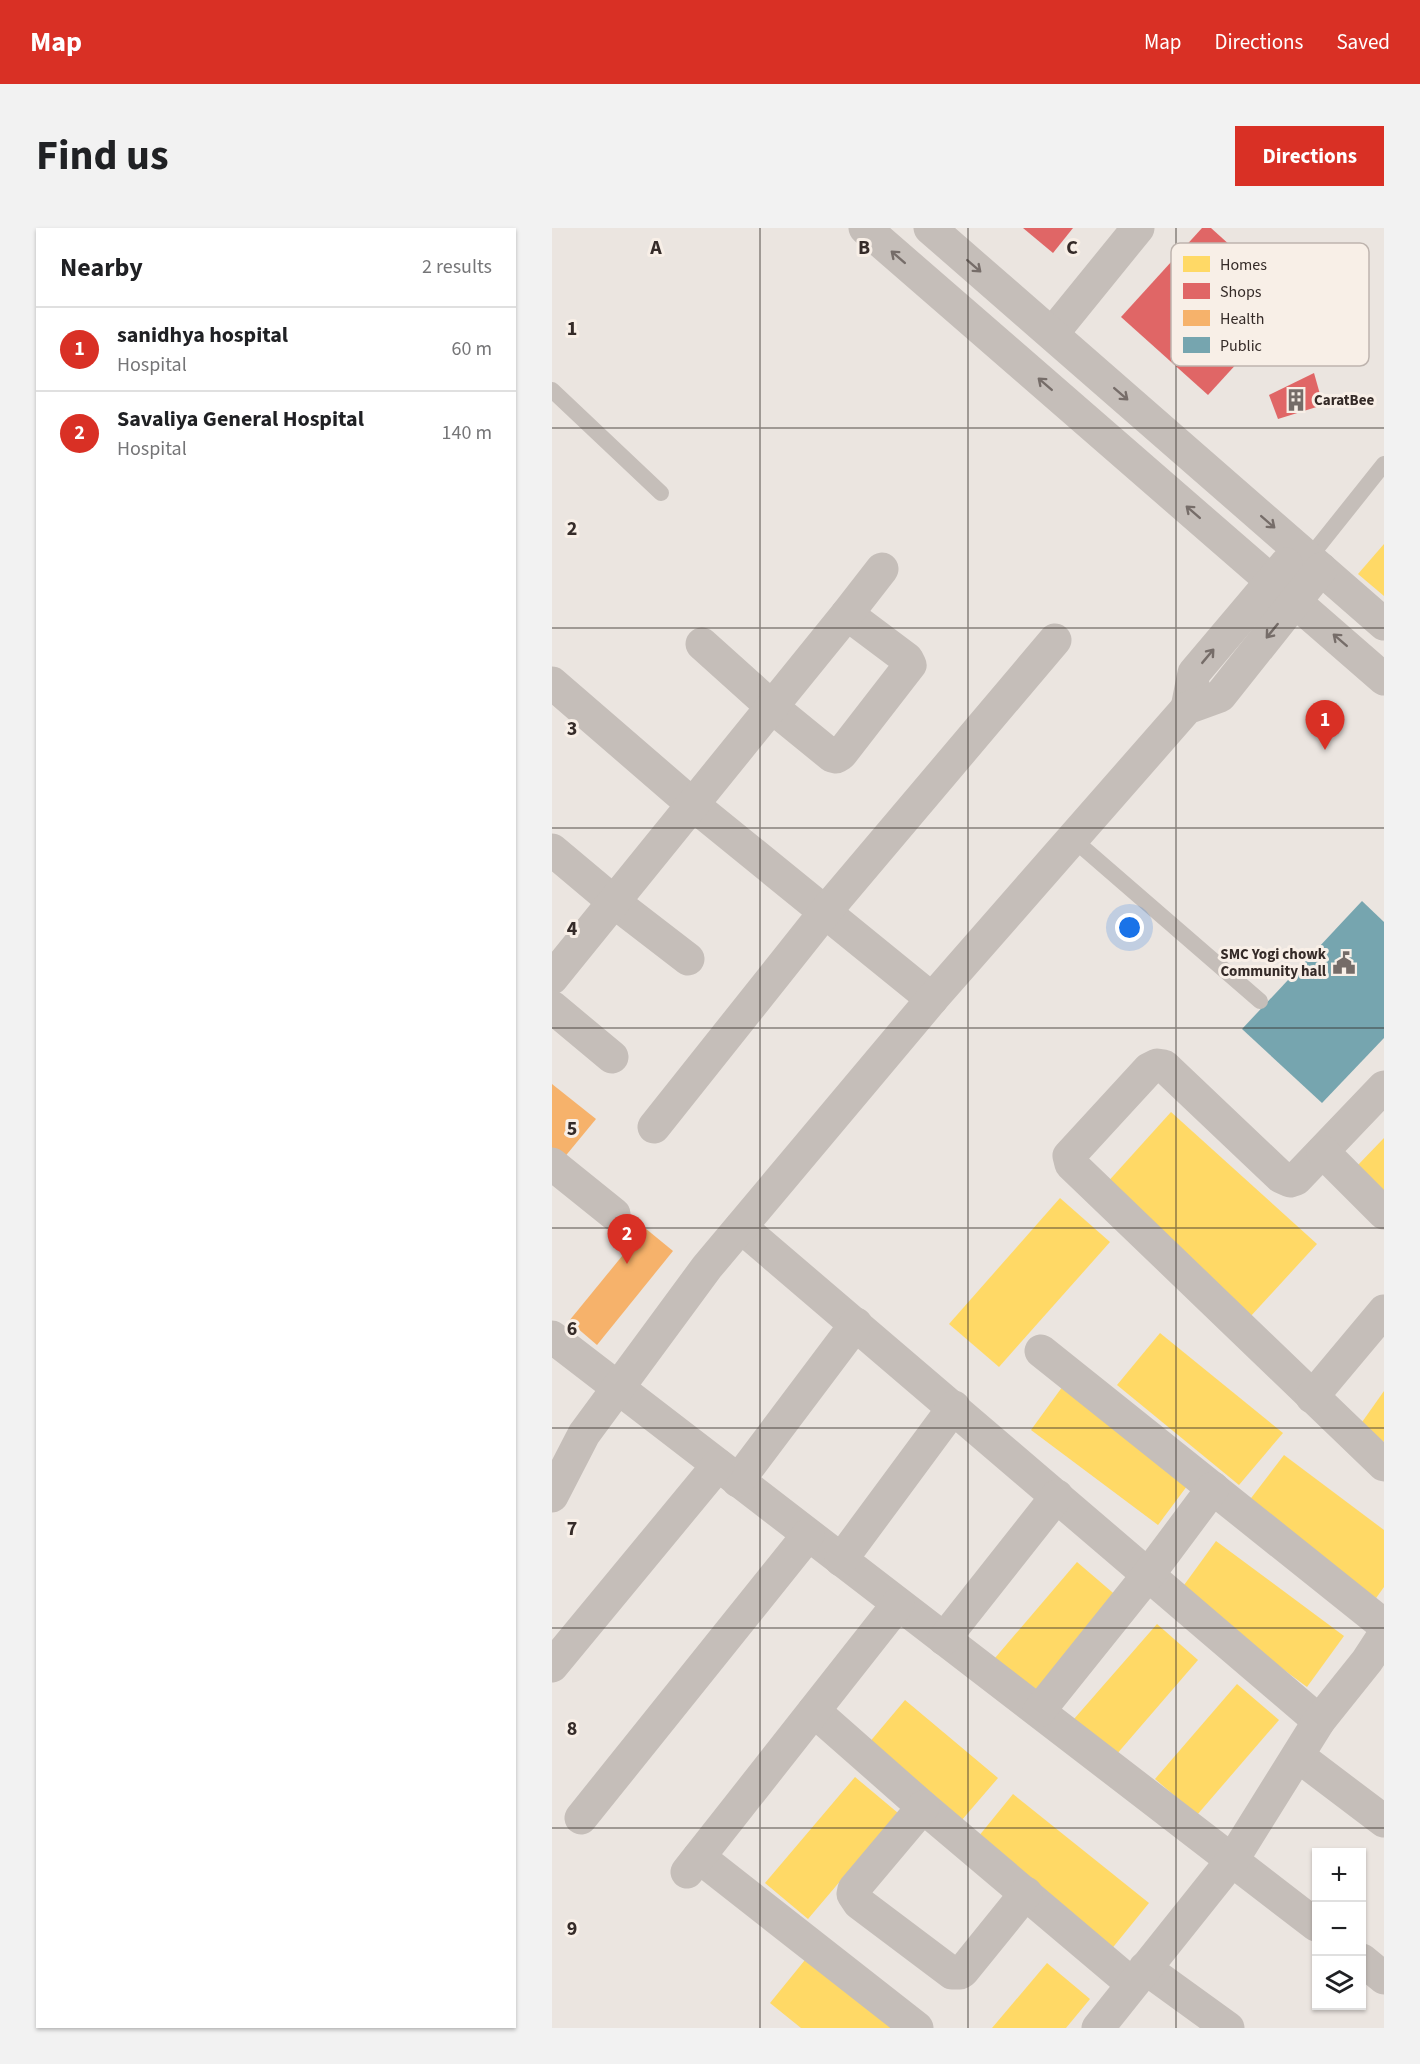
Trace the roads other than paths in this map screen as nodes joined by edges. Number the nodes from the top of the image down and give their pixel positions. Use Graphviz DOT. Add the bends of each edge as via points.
graph roads {
  1 [pos="865,228"];
  2 [pos="930,228"];
  3 [pos="1138,228"];
  4 [pos="1052,334"];
  5 [pos="552,390"];
  6 [pos="1384,464"];
  7 [pos="661,493"];
  8 [pos="1310,559"];
  9 [pos="882,569"];
  10 [pos="1272,581"];
  11 [pos="1296,602"];
  12 [pos="847,614"];
  13 [pos="1384,624"];
  14 [pos="1055,640"];
  15 [pos="702,644"];
  16 [pos="1384,679"];
  17 [pos="552,683"];
  18 [pos="772,707"];
  19 [pos="1187,708"];
  20 [pos="692,804"];
  21 [pos="1073,839"];
  22 [pos="552,850"];
  23 [pos="614,902"];
  24 [pos="825,912"];
  25 [pos="688,958"];
  26 [pos="552,978"];
  27 [pos="932,999"];
  28 [pos="1260,1002"];
  29 [pos="552,1007"];
  30 [pos="612,1057"];
  31 [pos="1384,1087"];
  32 [pos="654,1127"];
  33 [pos="1323,1152"];
  34 [pos="552,1164"];
  35 [pos="1384,1213"];
  36 [pos="614,1214"];
  37 [pos="741,1227"];
  38 [pos="1384,1311"];
  39 [pos="856,1324"];
  40 [pos="552,1337"];
  41 [pos="1041,1351"];
  42 [pos="617,1389"];
  43 [pos="1312,1397"];
  44 [pos="954,1407"];
  45 [pos="584,1434"];
  46 [pos="552,1454"];
  47 [pos="1384,1465"];
  48 [pos="728,1473"];
  49 [pos="1213,1488"];
  50 [pos="552,1496"];
  51 [pos="1057,1496"];
  52 [pos="808,1535"];
  53 [pos="841,1560"];
  54 [pos="1148,1575"];
  55 [pos="898,1604"];
  56 [pos="1384,1625"];
  57 [pos="944,1639"];
  58 [pos="1378,1656"];
  59 [pos="552,1666"];
  60 [pos="814,1711"];
  61 [pos="1039,1711"];
  62 [pos="1319,1721"];
  63 [pos="1298,1756"];
  64 [pos="923,1807"];
  65 [pos="581,1818"];
  66 [pos="1384,1821"];
  67 [pos="1233,1859"];
  68 [pos="1026,1893"];
  69 [pos="1312,1921"];
  70 [pos="1366,1963"];
  71 [pos="1138,1976"];
  72 [pos="1384,1978"];
  73 [pos="917,2028"];
  74 [pos="1098,2028"];
  75 [pos="1228,2028"];
  10 -- 1 [label="street, one-way"];
  2 -- 4 [label="street, one-way"];
  3 -- 4 [label="street"];
  4 -- 8 [label="street, one-way"];
  5 -- 7 [label="lane"];
  6 -- 8 [label="lane"];
  8 -- 10 [label="street"];
  8 -- 11 [label="street"];
  8 -- 13 [label="street"];
  9 -- 12 [label="street"];
  10 -- 11 [label="street"];
  19 -- 10 [label="street, one-way" via="1194,673"];
  16 -- 11 [label="street, one-way"];
  11 -- 19 [label="street, one-way" via="1220,696"];
  12 -- 18 [label="street"];
  12 -- 18 [label="street" via="910,665 841,754 832,756"];
  14 -- 24 [label="street"];
  15 -- 18 [label="street"];
  17 -- 20 [label="street"];
  18 -- 20 [label="street"];
  19 -- 21 [label="street"];
  20 -- 23 [label="street"];
  20 -- 24 [label="street"];
  21 -- 27 [label="street"];
  21 -- 28 [label="lane"];
  22 -- 23 [label="street"];
  23 -- 25 [label="street"];
  23 -- 26 [label="street"];
  24 -- 27 [label="street"];
  24 -- 32 [label="street"];
  27 -- 37 [label="street"];
  29 -- 30 [label="street"];
  31 -- 33 [label="street"];
  33 -- 35 [label="street"];
  33 -- 43 [label="street" via="1296,1179 1285,1180 1170,1071 1157,1065 1069,1156 1071,1164"];
  34 -- 36 [label="street"];
  37 -- 39 [label="street"];
  37 -- 42 [label="street"];
  38 -- 43 [label="street"];
  39 -- 44 [label="street"];
  39 -- 48 [label="street"];
  40 -- 42 [label="street"];
  41 -- 49 [label="street"];
  42 -- 45 [label="street"];
  42 -- 48 [label="street"];
  43 -- 47 [label="street"];
  44 -- 51 [label="street"];
  44 -- 53 [label="street"];
  45 -- 46 [label="street"];
  45 -- 50 [label="street"];
  48 -- 52 [label="street"];
  48 -- 59 [label="street"];
  49 -- 54 [label="street"];
  49 -- 56 [label="street"];
  51 -- 54 [label="street"];
  51 -- 57 [label="street"];
  52 -- 53 [label="street"];
  52 -- 65 [label="street"];
  53 -- 55 [label="street"];
  54 -- 61 [label="street"];
  54 -- 62 [label="street"];
  55 -- 57 [label="street"];
  55 -- 60 [label="street"];
  57 -- 61 [label="street"];
  58 -- 62 [label="street"];
  60 -- 64 [label="street"];
  60 -- 73 [label="street" via="693,1865"];
  61 -- 67 [label="street"];
  62 -- 63 [label="street"];
  63 -- 66 [label="street"];
  63 -- 67 [label="street"];
  64 -- 68 [label="street"];
  64 -- 68 [label="street" via="854,1889 859,1903 956,1974 963,1971"];
  67 -- 69 [label="street"];
  67 -- 71 [label="street"];
  68 -- 71 [label="street"];
  70 -- 72 [label="street"];
  71 -- 74 [label="street"];
  71 -- 75 [label="street"];
}
